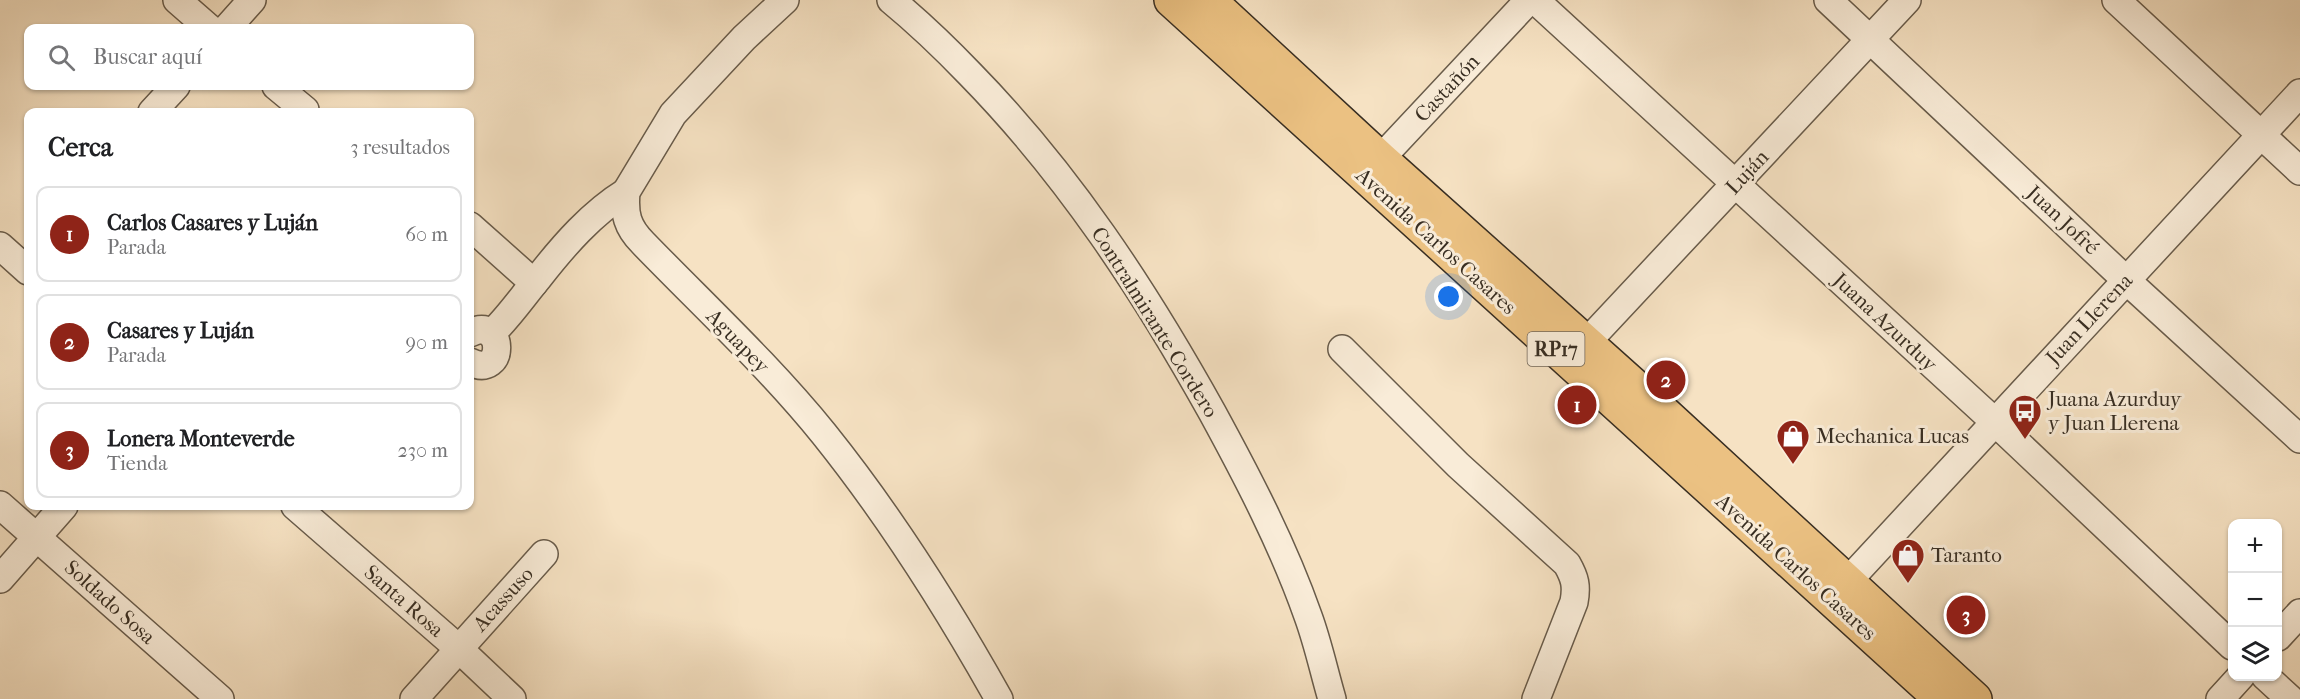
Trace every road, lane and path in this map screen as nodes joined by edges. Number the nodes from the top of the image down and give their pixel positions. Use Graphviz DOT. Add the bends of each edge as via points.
graph roads {
  1 [pos="177,0"];
  2 [pos="252,0"];
  3 [pos="785,0"];
  4 [pos="891,0"];
  5 [pos="1171,0"];
  6 [pos="1209,0"];
  7 [pos="1529,0"];
  8 [pos="1535,0"];
  9 [pos="1828,0"];
  10 [pos="1906,0"];
  11 [pos="2116,0"];
  12 [pos="204,24"];
  13 [pos="230,24"];
  14 [pos="1870,39"];
  15 [pos="172,90"];
  16 [pos="281,90"];
  17 [pos="2300,93"];
  18 [pos="156,108"];
  19 [pos="303,108"];
  20 [pos="2261,135"];
  21 [pos="1373,167"];
  22 [pos="2300,171"];
  23 [pos="1735,184"];
  24 [pos="626,192"];
  25 [pos="474,230"];
  26 [pos="2126,279"];
  27 [pos="534,283"];
  28 [pos="480,334"];
  29 [pos="1586,343"];
  30 [pos="1342,349"];
  31 [pos="474,363"];
  32 [pos="1995,422"];
  33 [pos="2300,439"];
  34 [pos="0,505"];
  35 [pos="60,510"];
  36 [pos="300,510"];
  37 [pos="36,536"];
  38 [pos="544,554"];
  39 [pos="0,579"];
  40 [pos="1839,590"];
  41 [pos="2300,613"];
  42 [pos="2282,632"];
  43 [pos="2228,642"];
  44 [pos="458,648"];
  45 [pos="2236,681"];
  46 [pos="2270,681"];
  47 [pos="220,699"];
  48 [pos="414,699"];
  49 [pos="512,699"];
  50 [pos="999,699"];
  51 [pos="1332,699"];
  52 [pos="1536,699"];
  53 [pos="1941,699"];
  54 [pos="1975,699"];
  55 [pos="2220,699"];
  56 [pos="2290,699"];
  1 -- 12 [label="street"];
  2 -- 13 [label="street"];
  3 -- 24 [label="street" via="673,114"];
  4 -- 51 [label="street, Contralmirante Cordero" via="1000,104 1047,159 1149,305 1235,454 1280,546 1309,617"];
  5 -- 21 [label="main road, Avenida Carlos Casares / RP17"];
  6 -- 21 [label="main road, Avenida Carlos Casares / RP17"];
  7 -- 21 [label="street, Castañón"];
  8 -- 23 [label="street, Juana Azurduy"];
  9 -- 14 [label="street, Juan Jofré"];
  10 -- 14 [label="street, Luján"];
  11 -- 20 [label="street"];
  14 -- 23 [label="street, Luján"];
  14 -- 26 [label="street, Juan Jofré"];
  15 -- 18 [label="street"];
  16 -- 19 [label="street"];
  17 -- 20 [label="street, Juan Llerena"];
  20 -- 22 [label="street"];
  20 -- 26 [label="street, Juan Llerena"];
  21 -- 29 [label="main road, Avenida Carlos Casares / RP17"];
  21 -- 40 [label="main road, Avenida Carlos Casares / RP17"];
  23 -- 29 [label="street, Luján"];
  23 -- 32 [label="street, Juana Azurduy"];
  24 -- 27 [label="street" via="591,219"];
  24 -- 50 [label="street, Aguapey" via="627,221 633,233 755,357 830,442 873,497"];
  25 -- 27 [label="street"];
  26 -- 32 [label="street, Juan Llerena"];
  26 -- 33 [label="street, Juan Jofré"];
  27 -- 28 [label="street" via="504,322"];
  28 -- 31 [label="street" via="497,344 496,356 482,366"];
  29 -- 40 [label="main road, Avenida Carlos Casares / RP17"];
  30 -- 52 [label="street" via="1458,465 1567,564 1575,577 1574,602"];
  32 -- 40 [label="street, Juan Llerena"];
  32 -- 43 [label="street, Juana Azurduy"];
  34 -- 37 [label="street, Soldado Sosa"];
  35 -- 37 [label="street"];
  36 -- 44 [label="street, Santa Rosa"];
  37 -- 39 [label="street"];
  37 -- 47 [label="street, Soldado Sosa"];
  38 -- 44 [label="street, Acassuso"];
  40 -- 53 [label="main road, Avenida Carlos Casares / RP17"];
  40 -- 54 [label="main road, Avenida Carlos Casares / RP17"];
  41 -- 42 [label="street"];
  44 -- 48 [label="street, Acassuso"];
  44 -- 49 [label="street, Santa Rosa"];
  45 -- 55 [label="street"];
  46 -- 56 [label="street"];
}
